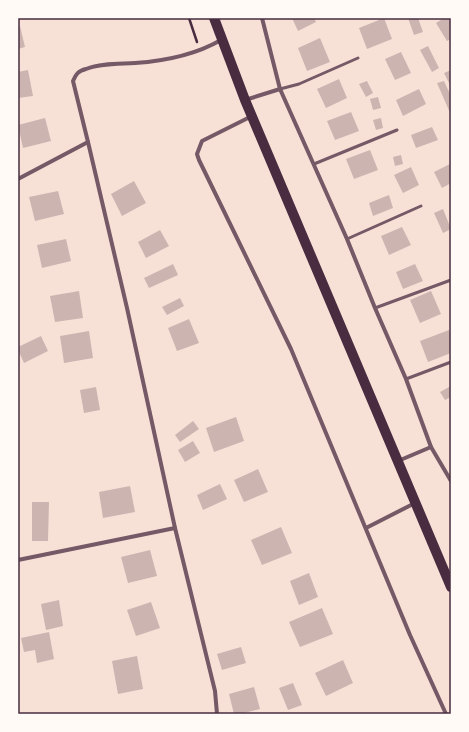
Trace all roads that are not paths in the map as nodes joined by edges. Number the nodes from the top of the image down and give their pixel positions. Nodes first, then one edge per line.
1 (214, 18) edge
2 (262, 18) edge
3 (221, 39) junction
4 (358, 58) dead end
5 (280, 89) junction
6 (245, 100) junction
7 (252, 116) junction
8 (396, 130) dead end
9 (88, 142) junction
10 (314, 164) junction
11 (18, 179) edge
12 (421, 206) dead end
13 (347, 238) junction
14 (451, 280) edge
15 (375, 308) junction
16 (451, 362) edge
17 (406, 379) junction
18 (431, 447) junction
19 (397, 461) junction
20 (451, 481) edge
21 (415, 503) junction
22 (175, 528) junction
23 (366, 528) junction
24 (18, 560) edge
25 (451, 587) edge
26 (217, 714) edge
27 (446, 714) edge

1 - 3 main road
2 - 5 street
3 - 6 main road
3 - 9 street
4 - 5 lane
5 - 6 street
5 - 10 street
6 - 7 main road
7 - 19 main road
7 - 23 street
8 - 10 lane
9 - 11 street
9 - 22 street
10 - 13 street
12 - 13 lane
13 - 15 street
14 - 15 lane
15 - 17 street
16 - 17 lane
17 - 18 street
18 - 19 street
18 - 20 street
19 - 21 main road
21 - 23 street
21 - 25 main road
22 - 24 street
22 - 26 street
23 - 27 street

